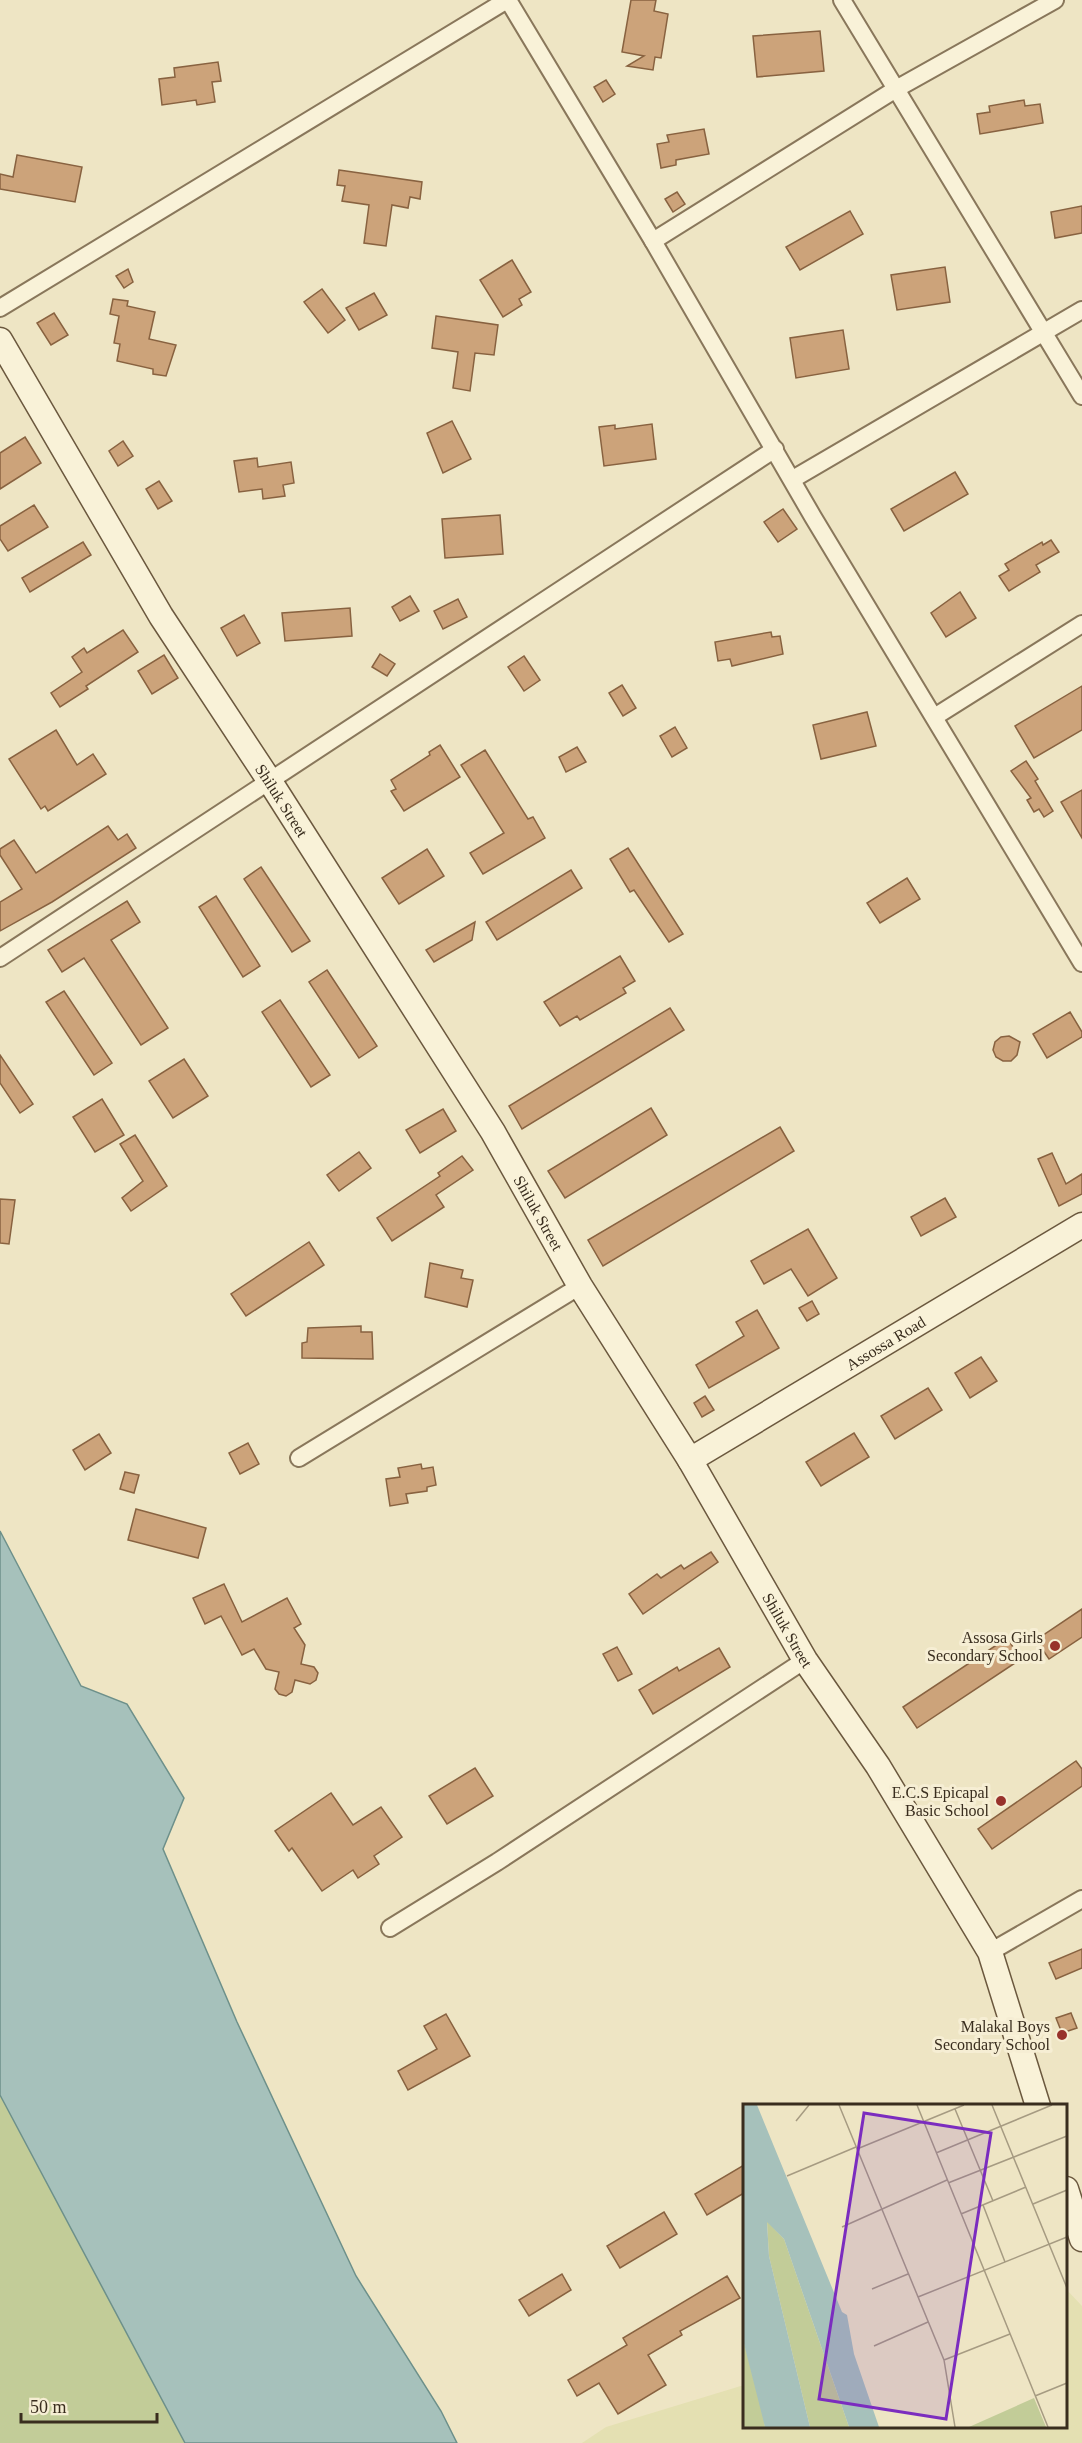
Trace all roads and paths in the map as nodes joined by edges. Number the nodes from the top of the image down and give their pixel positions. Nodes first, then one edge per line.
1 (508, 0) edge
2 (842, 0) edge
3 (1055, 0) edge
4 (896, 89) junction
5 (653, 241) junction
6 (0, 309) edge
7 (1082, 310) edge
8 (1044, 333) junction
9 (0, 340) edge
10 (1082, 396) edge
11 (776, 449) junction
12 (793, 479) junction
13 (1082, 624) edge
14 (936, 716) junction
15 (269, 780) junction
16 (0, 958) edge
17 (1082, 963) edge
18 (1082, 1225) edge
19 (580, 1286) junction
20 (299, 1458) dead end
21 (690, 1460) junction
22 (805, 1660) junction
23 (1082, 1899) edge
24 (390, 1928) dead end
25 (990, 1952) junction
26 (1037, 2104) edge
27 (1067, 2195) edge
28 (1082, 2239) edge

1 - 5 street
1 - 6 street
2 - 4 street
3 - 4 street
4 - 5 street
4 - 8 street
5 - 11 street
7 - 8 street
8 - 10 street
8 - 12 street
9 - 15 street, Shiluk Street
11 - 12 street
11 - 15 street
12 - 14 street
13 - 14 street
14 - 17 street
15 - 16 street
15 - 19 street, Shiluk Street
18 - 21 street, Assossa Road
19 - 20 street
19 - 21 street, Shiluk Street
21 - 22 street, Shiluk Street
22 - 24 street
22 - 25 street, Shiluk Street
23 - 25 street
25 - 26 street, Shiluk Street
27 - 28 street

